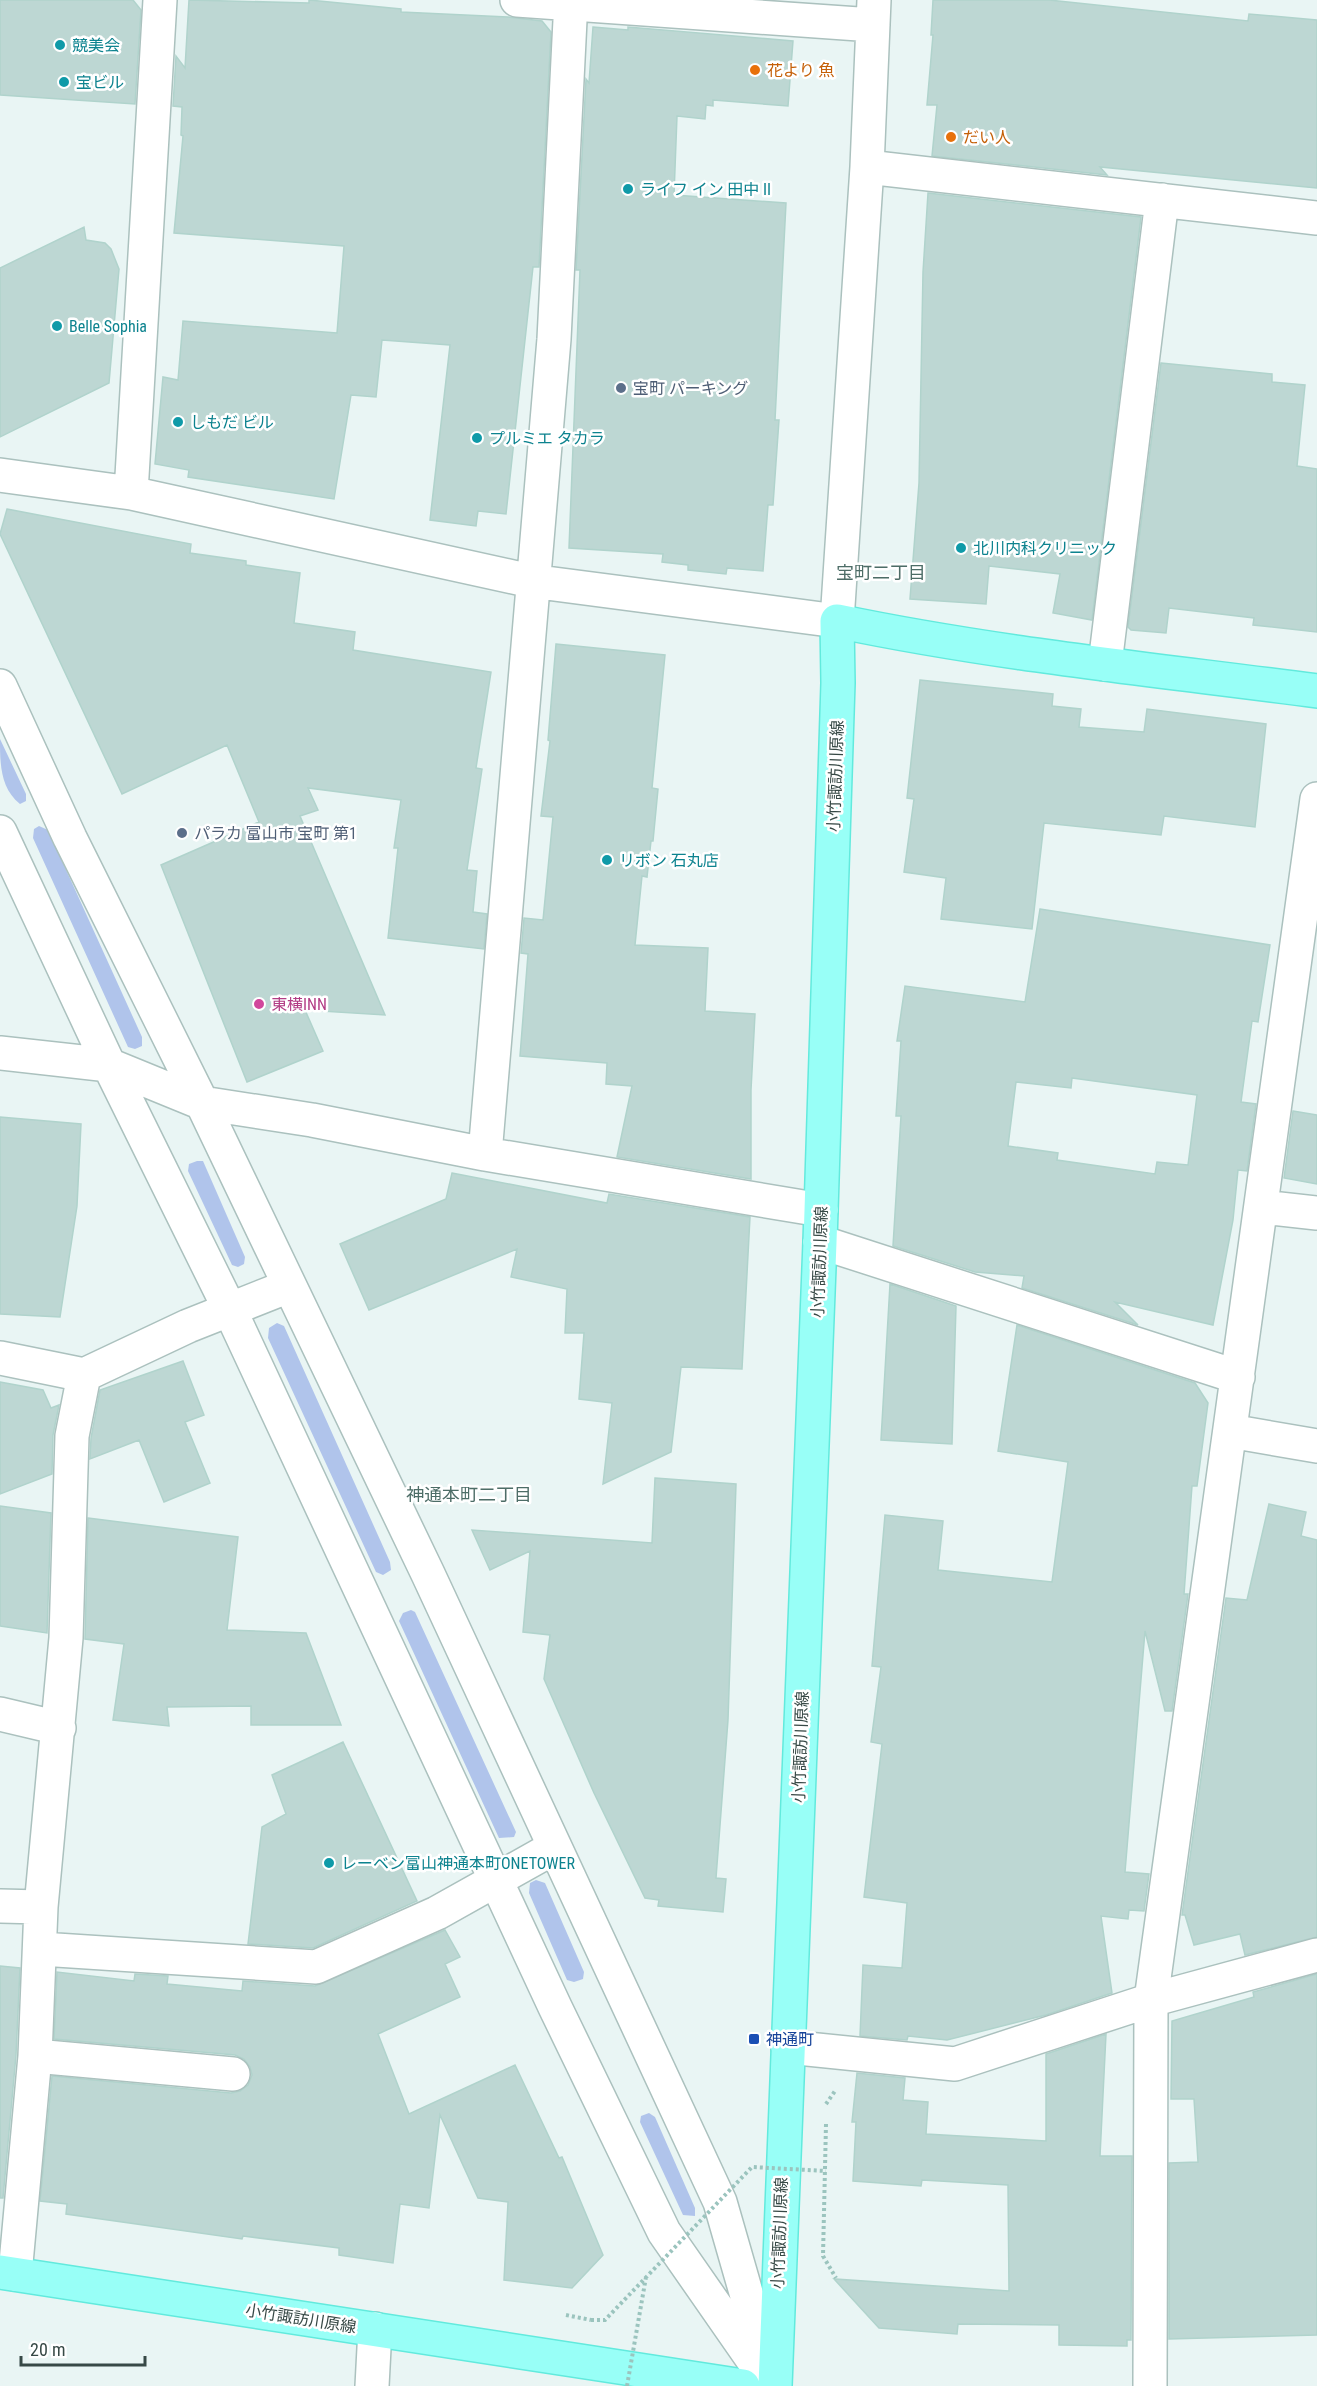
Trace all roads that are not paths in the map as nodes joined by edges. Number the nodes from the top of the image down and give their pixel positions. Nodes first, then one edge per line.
1 (160, 0) edge
2 (517, 0) edge
3 (571, 3) edge
4 (873, 12) edge
5 (867, 167) junction
6 (1162, 200) junction
7 (1317, 218) edge
8 (0, 475) edge
9 (131, 493) junction
10 (531, 581) junction
11 (837, 621) junction
12 (1105, 664) junction
13 (0, 686) edge
14 (1317, 691) edge
15 (1317, 800) edge
16 (0, 832) edge
17 (0, 1053) edge
18 (109, 1065) junction
19 (202, 1104) junction
20 (485, 1154) junction
21 (1261, 1207) junction
22 (821, 1210) junction
23 (1317, 1213) edge
24 (820, 1242) junction
25 (289, 1286) junction
26 (230, 1310) junction
27 (0, 1358) edge
28 (84, 1375) junction
29 (1238, 1377) junction
30 (1230, 1431) junction
31 (1317, 1446) edge
32 (0, 1714) edge
33 (59, 1728) junction
34 (555, 1847) junction
35 (497, 1878) junction
36 (0, 1906) edge
37 (41, 1907) junction
38 (41, 1949) junction
39 (1317, 1955) edge
40 (1151, 2000) junction
41 (788, 2047) junction
42 (35, 2056) junction
43 (233, 2074) dead end
44 (7, 2273) edge
45 (375, 2329) junction
46 (372, 2386) edge
47 (743, 2386) edge
48 (773, 2386) edge
49 (1150, 2386) edge

1 - 9 street
2 - 3 street
3 - 4 street
3 - 10 street
4 - 5 street
5 - 6 street
5 - 11 street
6 - 7 street
6 - 12 street
8 - 9 street
9 - 10 street
10 - 11 street
10 - 20 street
11 - 12 main road
11 - 22 main road, 小竹諏訪川原線
12 - 14 main road
13 - 19 street
15 - 21 street
16 - 18 street
17 - 18 street
18 - 19 street
18 - 26 street
19 - 20 street
19 - 25 street
20 - 22 street
21 - 23 street
21 - 29 street
22 - 24 main road, 小竹諏訪川原線
24 - 29 street
24 - 41 main road, 小竹諏訪川原線
25 - 26 street
25 - 34 street
26 - 28 street
26 - 35 street
27 - 28 street
28 - 33 street
29 - 30 street
30 - 31 street
30 - 40 street
32 - 33 street
33 - 37 street
34 - 35 street
34 - 48 street
35 - 38 street
35 - 48 street
36 - 37 street
37 - 38 street
38 - 42 street
39 - 40 street
40 - 41 street
40 - 49 street
41 - 48 main road, 小竹諏訪川原線
42 - 43 street
42 - 44 street
44 - 45 main road, 小竹諏訪川原線
45 - 46 street
45 - 47 main road, 小竹諏訪川原線

